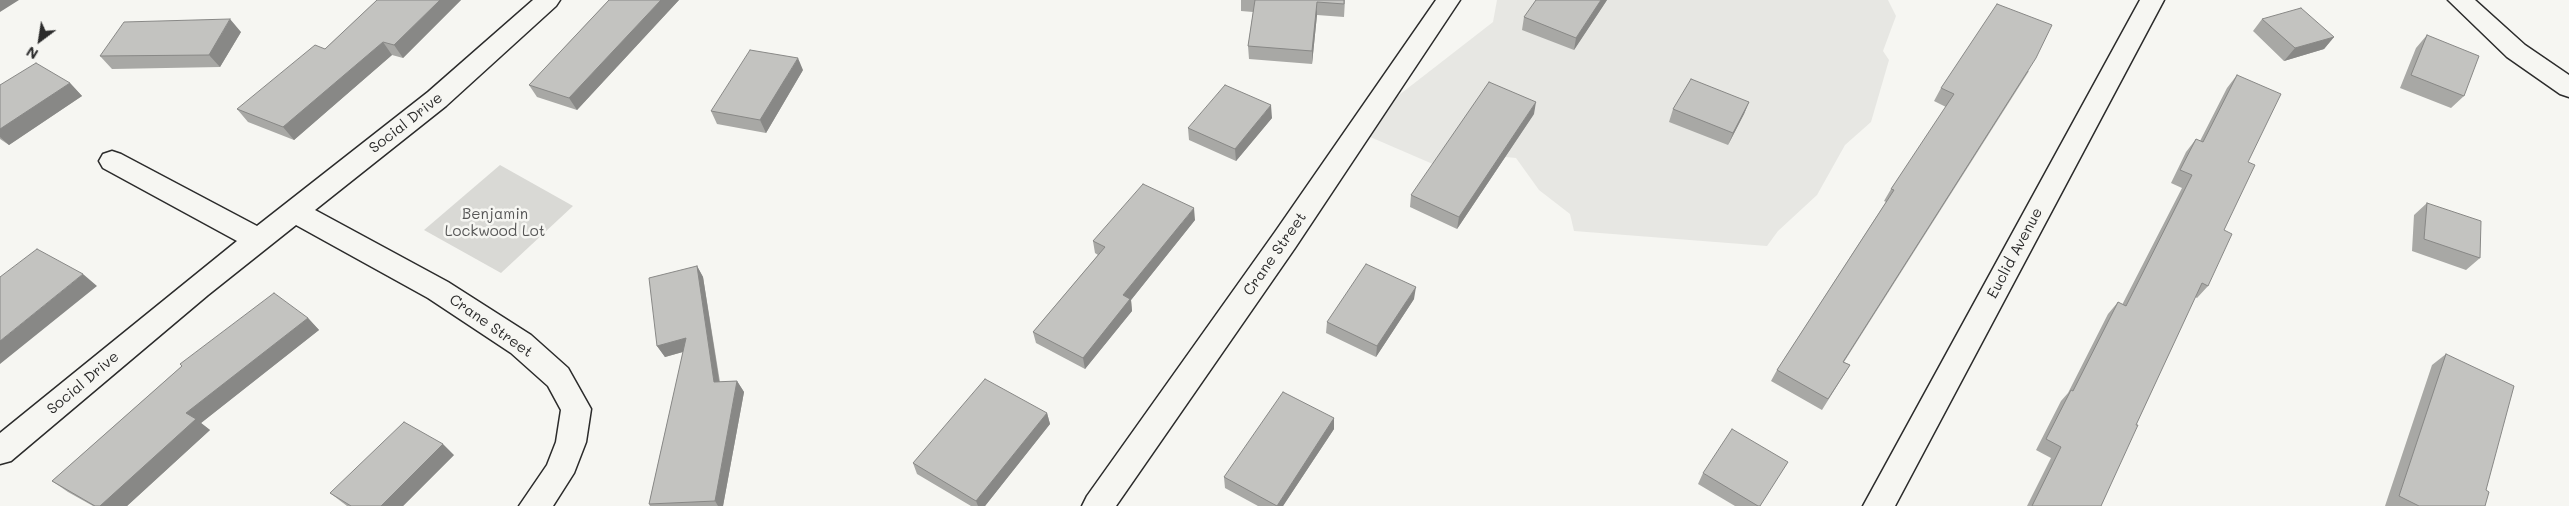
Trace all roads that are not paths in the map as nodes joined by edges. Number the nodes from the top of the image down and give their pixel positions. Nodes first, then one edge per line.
1 (548, 0) edge
2 (1448, 0) edge
3 (2152, 0) edge
4 (2460, 0) edge
5 (2569, 88) edge
6 (112, 161) dead end
7 (294, 210) junction
8 (258, 239) junction
9 (0, 451) edge
10 (535, 506) edge
11 (1098, 506) edge
12 (1879, 506) edge

1 - 7 street, Social Drive
2 - 11 street, Crane Street
3 - 12 street, Euclid Avenue
4 - 5 street
6 - 8 street
7 - 8 street, Social Drive
7 - 10 street, Crane Street
8 - 9 street, Social Drive

